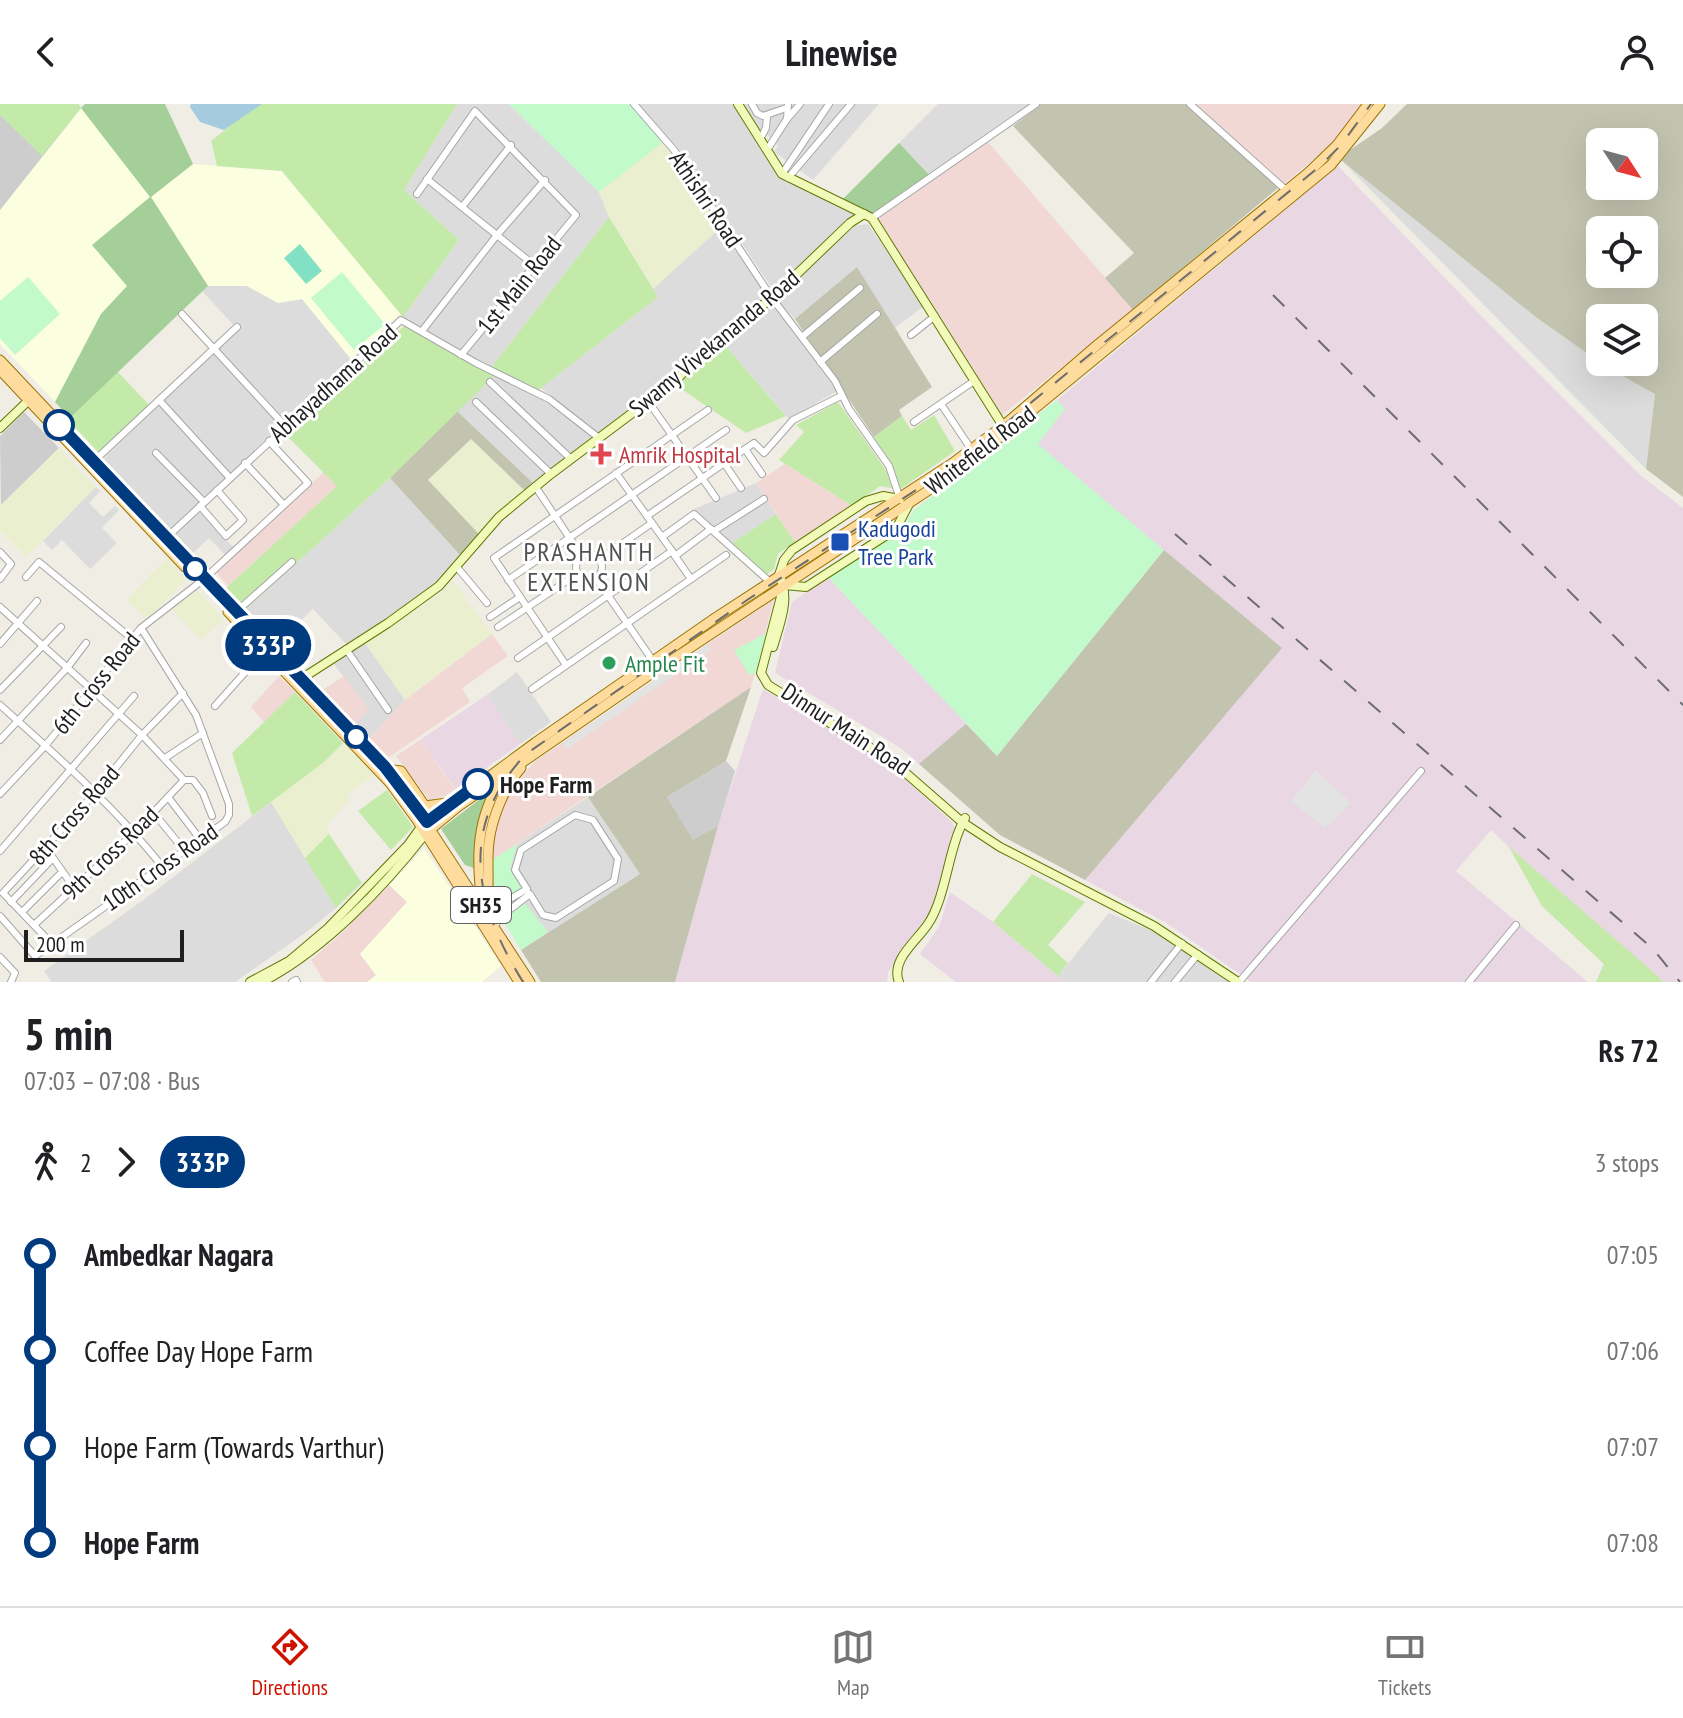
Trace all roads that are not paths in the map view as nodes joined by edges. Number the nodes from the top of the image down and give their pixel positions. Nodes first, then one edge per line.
1 (634, 104) edge
2 (738, 104) edge
3 (752, 104) edge
4 (800, 104) edge
5 (829, 104) edge
6 (851, 104) edge
7 (1036, 104) edge
8 (1190, 104) edge
9 (1368, 104) edge
10 (1380, 104) edge
11 (787, 106) edge
12 (767, 116) junction
13 (787, 119) junction
14 (766, 128) junction
15 (779, 134) junction
16 (760, 139) junction
17 (511, 145) junction
18 (767, 150) junction
19 (785, 176) junction
20 (427, 179) junction
21 (545, 180) junction
22 (1287, 191) junction
23 (417, 194) dead end
24 (462, 207) junction
25 (868, 216) junction
26 (497, 235) junction
27 (534, 265) junction
28 (860, 288) dead end
29 (772, 298) junction
30 (182, 314) dead end
31 (877, 314) dead end
32 (935, 316) junction
33 (237, 327) dead end
34 (422, 331) junction
35 (911, 335) dead end
36 (802, 337) junction
37 (213, 350) junction
38 (461, 355) junction
39 (0, 360) edge
40 (820, 362) junction
41 (0, 370) edge
42 (974, 381) junction
43 (490, 382) dead end
44 (841, 396) junction
45 (30, 399) junction
46 (159, 400) junction
47 (648, 401) junction
48 (476, 402) dead end
49 (941, 404) junction
50 (708, 410) dead end
51 (914, 422) dead end
52 (285, 426) junction
53 (1003, 426) junction
54 (0, 428) edge
55 (726, 430) dead end
56 (671, 434) junction
57 (599, 438) junction
58 (269, 441) junction
59 (745, 449) junction
60 (971, 449) junction
61 (156, 453) dead end
62 (686, 456) junction
63 (571, 459) junction
64 (94, 461) junction
65 (245, 463) junction
66 (724, 463) junction
67 (616, 473) junction
68 (551, 474) junction
69 (762, 474) dead end
70 (230, 478) junction
71 (702, 478) junction
72 (535, 486) junction
73 (741, 488) dead end
74 (217, 490) junction
75 (631, 494) junction
76 (716, 498) dead end
77 (764, 499) dead end
78 (904, 501) junction
79 (202, 504) junction
80 (284, 505) junction
81 (555, 515) junction
82 (647, 516) junction
83 (652, 523) junction
84 (712, 530) junction
85 (569, 537) junction
86 (662, 537) junction
87 (166, 538) junction
88 (0, 552) edge
89 (674, 554) junction
90 (581, 555) junction
91 (726, 555) dead end
92 (600, 559) junction
93 (292, 562) dead end
94 (456, 566) junction
95 (577, 574) junction
96 (26, 577) dead end
97 (596, 578) junction
98 (0, 579) edge
99 (691, 579) junction
100 (202, 580) junction
101 (508, 580) junction
102 (777, 581) junction
103 (608, 595) junction
104 (520, 597) junction
105 (37, 601) dead end
106 (487, 603) dead end
107 (0, 607) edge
108 (527, 607) junction
109 (236, 612) junction
110 (490, 617) dead end
111 (627, 622) junction
112 (18, 625) junction
113 (61, 627) dead end
114 (498, 627) dead end
115 (141, 628) junction
116 (131, 638) junction
117 (548, 638) junction
118 (86, 643) dead end
119 (0, 644) edge
120 (41, 646) junction
121 (346, 649) junction
122 (264, 651) junction
123 (518, 658) dead end
124 (653, 661) junction
125 (566, 665) junction
126 (67, 668) junction
127 (304, 682) junction
128 (532, 689) dead end
129 (0, 690) edge
130 (91, 690) junction
131 (183, 693) junction
132 (134, 696) dead end
133 (0, 705) edge
134 (215, 706) dead end
135 (388, 710) dead end
136 (589, 711) junction
137 (330, 714) dead end
138 (118, 715) junction
139 (579, 718) junction
140 (18, 721) junction
141 (203, 733) junction
142 (142, 735) junction
143 (0, 740) edge
144 (45, 746) junction
145 (531, 756) junction
146 (165, 758) junction
147 (71, 769) junction
148 (386, 769) junction
149 (1421, 771) dead end
150 (506, 774) junction
151 (184, 780) junction
152 (96, 792) junction
153 (0, 794) edge
154 (168, 797) junction
155 (451, 803) junction
156 (153, 812) junction
157 (212, 816) dead end
158 (966, 822) junction
159 (426, 828) junction
160 (135, 832) junction
161 (200, 839) junction
162 (46, 848) junction
163 (184, 850) junction
164 (0, 851) edge
165 (52, 859) junction
166 (162, 866) junction
167 (61, 873) junction
168 (75, 889) junction
169 (528, 891) junction
170 (11, 902) junction
171 (485, 910) junction
172 (502, 910) junction
173 (22, 912) junction
174 (0, 916) edge
175 (34, 925) junction
176 (1516, 925) dead end
177 (494, 926) junction
178 (51, 943) junction
179 (1182, 943) junction
180 (1198, 954) junction
181 (0, 957) edge
182 (290, 964) junction
183 (1225, 978) edge
184 (11, 982) edge
185 (250, 982) edge
186 (262, 982) edge
187 (519, 982) edge
188 (530, 982) edge
189 (899, 982) edge
190 (1151, 982) edge
191 (1175, 982) edge
192 (1239, 982) edge
193 (1469, 982) edge

1 - 29 street, Athishri Road
2 - 16 street
3 - 12 street
4 - 13 street
5 - 19 street
6 - 19 street
7 - 25 street
8 - 22 street
9 - 22 main road, Whitefield Road
10 - 78 main road, Whitefield Road
11 - 12 street
11 - 13 street
12 - 14 street
13 - 15 street
14 - 15 street
14 - 16 street
15 - 18 street
16 - 18 street
17 - 20 street
17 - 21 street
17 - 24 street
18 - 19 street
19 - 25 street
20 - 23 street
20 - 24 street
21 - 26 street
21 - 27 street, 1st Main Road
22 - 53 main road, Whitefield Road
24 - 26 street
25 - 29 street, Swamy Vivekananda Road
25 - 32 street
26 - 27 street
26 - 34 street
27 - 38 street, 1st Main Road
28 - 36 street
29 - 36 street, Athishri Road
29 - 47 street, Swamy Vivekananda Road
30 - 37 street
31 - 40 street
32 - 35 street
32 - 42 street
33 - 37 street
34 - 38 street, Abhayadhama Road
34 - 52 street, Abhayadhama Road
36 - 40 street, Athishri Road
37 - 46 street
37 - 52 street
38 - 57 street, Abhayadhama Road
39 - 45 main road, SH35
40 - 44 street, Athishri Road
41 - 45 main road, SH35
42 - 49 street
42 - 53 street
43 - 63 street
44 - 59 street
44 - 78 street, Athishri Road
45 - 54 street
45 - 64 main road, SH35
45 - 100 main road, SH35
46 - 64 street
46 - 70 street
47 - 56 street
47 - 57 street, Swamy Vivekananda Road
48 - 68 street
49 - 51 street
49 - 60 street
50 - 56 street
52 - 58 street, Abhayadhama Road
53 - 60 main road, Whitefield Road
55 - 62 street
56 - 62 street
56 - 67 street
57 - 63 street, Swamy Vivekananda Road
58 - 65 street, Abhayadhama Road
58 - 80 street, 6th Cross Road
59 - 66 street
59 - 69 street
60 - 78 main road, Whitefield Road
61 - 79 street
62 - 71 street
62 - 75 street
63 - 68 street, Swamy Vivekananda Road
64 - 87 main road, SH35
65 - 70 street, Abhayadhama Road
65 - 80 street
66 - 71 street
66 - 73 street
67 - 75 street
67 - 81 street
68 - 72 street, Swamy Vivekananda Road
70 - 74 street, Abhayadhama Road
71 - 76 street
71 - 82 street
72 - 81 street
72 - 94 street, Swamy Vivekananda Road
74 - 79 street, Abhayadhama Road
74 - 79 street
75 - 82 street
75 - 85 street
77 - 84 street
78 - 102 main road, Whitefield Road
78 - 102 street
79 - 87 street, Abhayadhama Road
80 - 100 street, 6th Cross Road
81 - 85 street
81 - 101 street
82 - 83 street
83 - 86 street
83 - 92 street
84 - 86 street
84 - 89 street
84 - 102 street
85 - 90 street
85 - 101 street
86 - 89 street
87 - 100 main road, SH35
88 - 98 street
89 - 99 street
89 - 103 street
90 - 92 street
90 - 95 street
91 - 99 street
92 - 97 street
93 - 109 street
94 - 106 street
94 - 121 street, Swamy Vivekananda Road
95 - 97 street
95 - 108 street
96 - 116 street
97 - 103 street
99 - 111 street
100 - 109 main road, SH35
100 - 115 street, 6th Cross Road
100 - 122 main road, SH35
101 - 104 street
102 - 124 main road, Whitefield Road
102 - 136 main road, Whitefield Road
102 - 158 street, Dinnur Main Road
103 - 111 street
103 - 117 street
104 - 108 street
104 - 110 street
105 - 112 street
107 - 112 street
108 - 114 street
108 - 117 street
109 - 127 main road, SH35
111 - 124 street
111 - 125 street
112 - 119 street
112 - 120 street
113 - 120 street
115 - 116 street, 6th Cross Road
115 - 131 street, 10th Cross Road
116 - 130 street, 6th Cross Road
117 - 123 street
117 - 125 street
118 - 126 street
120 - 126 street
120 - 129 street
121 - 127 street, Swamy Vivekananda Road
121 - 135 street
122 - 134 street
122 - 159 main road, SH35
124 - 136 main road, Whitefield Road
125 - 128 street
126 - 130 street
126 - 140 street
127 - 137 main road
127 - 148 main road, SH35
130 - 138 street
130 - 144 street, 6th Cross Road
131 - 141 street, 10th Cross Road
131 - 142 street, 8th Cross Road
132 - 138 street
133 - 140 street
136 - 139 main road, Whitefield Road
138 - 142 street
138 - 147 street
139 - 145 main road, Whitefield Road
139 - 155 main road, Whitefield Road
140 - 143 street
140 - 144 street
141 - 146 street
141 - 161 street, 10th Cross Road
142 - 146 street
142 - 152 street, 8th Cross Road
144 - 147 street
144 - 153 street, 6th Cross Road
145 - 150 main road, Whitefield Road
145 - 171 main road
146 - 151 street
147 - 152 street
147 - 164 street
148 - 155 main road
148 - 159 main road, SH35
149 - 192 street
150 - 159 main road, Whitefield Road
150 - 171 main road
151 - 154 street, 9th Cross Road
151 - 157 street
152 - 160 street
152 - 162 street, 8th Cross Road
154 - 156 street, 9th Cross Road
154 - 161 street
155 - 159 main road, Whitefield Road
156 - 160 street, 9th Cross Road
156 - 163 street
158 - 179 street, Dinnur Main Road
158 - 189 street
159 - 171 main road, SH35
159 - 182 street
159 - 187 main road, SH35
160 - 166 street
160 - 168 street, 9th Cross Road
161 - 163 street, 10th Cross Road
162 - 165 street
162 - 170 street, 8th Cross Road
163 - 166 street, 10th Cross Road
165 - 167 street
165 - 170 street
166 - 178 street, 10th Cross Road
167 - 168 street
167 - 173 street
168 - 175 street, 9th Cross Road
169 - 169 street
169 - 172 street
170 - 173 street
171 - 172 street
171 - 177 main road, SH35
172 - 177 street
173 - 175 street
174 - 178 street, 10th Cross Road
175 - 178 street
176 - 193 street
177 - 188 main road, SH35
179 - 180 street, Dinnur Main Road
179 - 190 street
180 - 183 street, Dinnur Main Road
180 - 191 street
181 - 184 street
182 - 185 street
182 - 186 street
183 - 192 street, Dinnur Main Road

